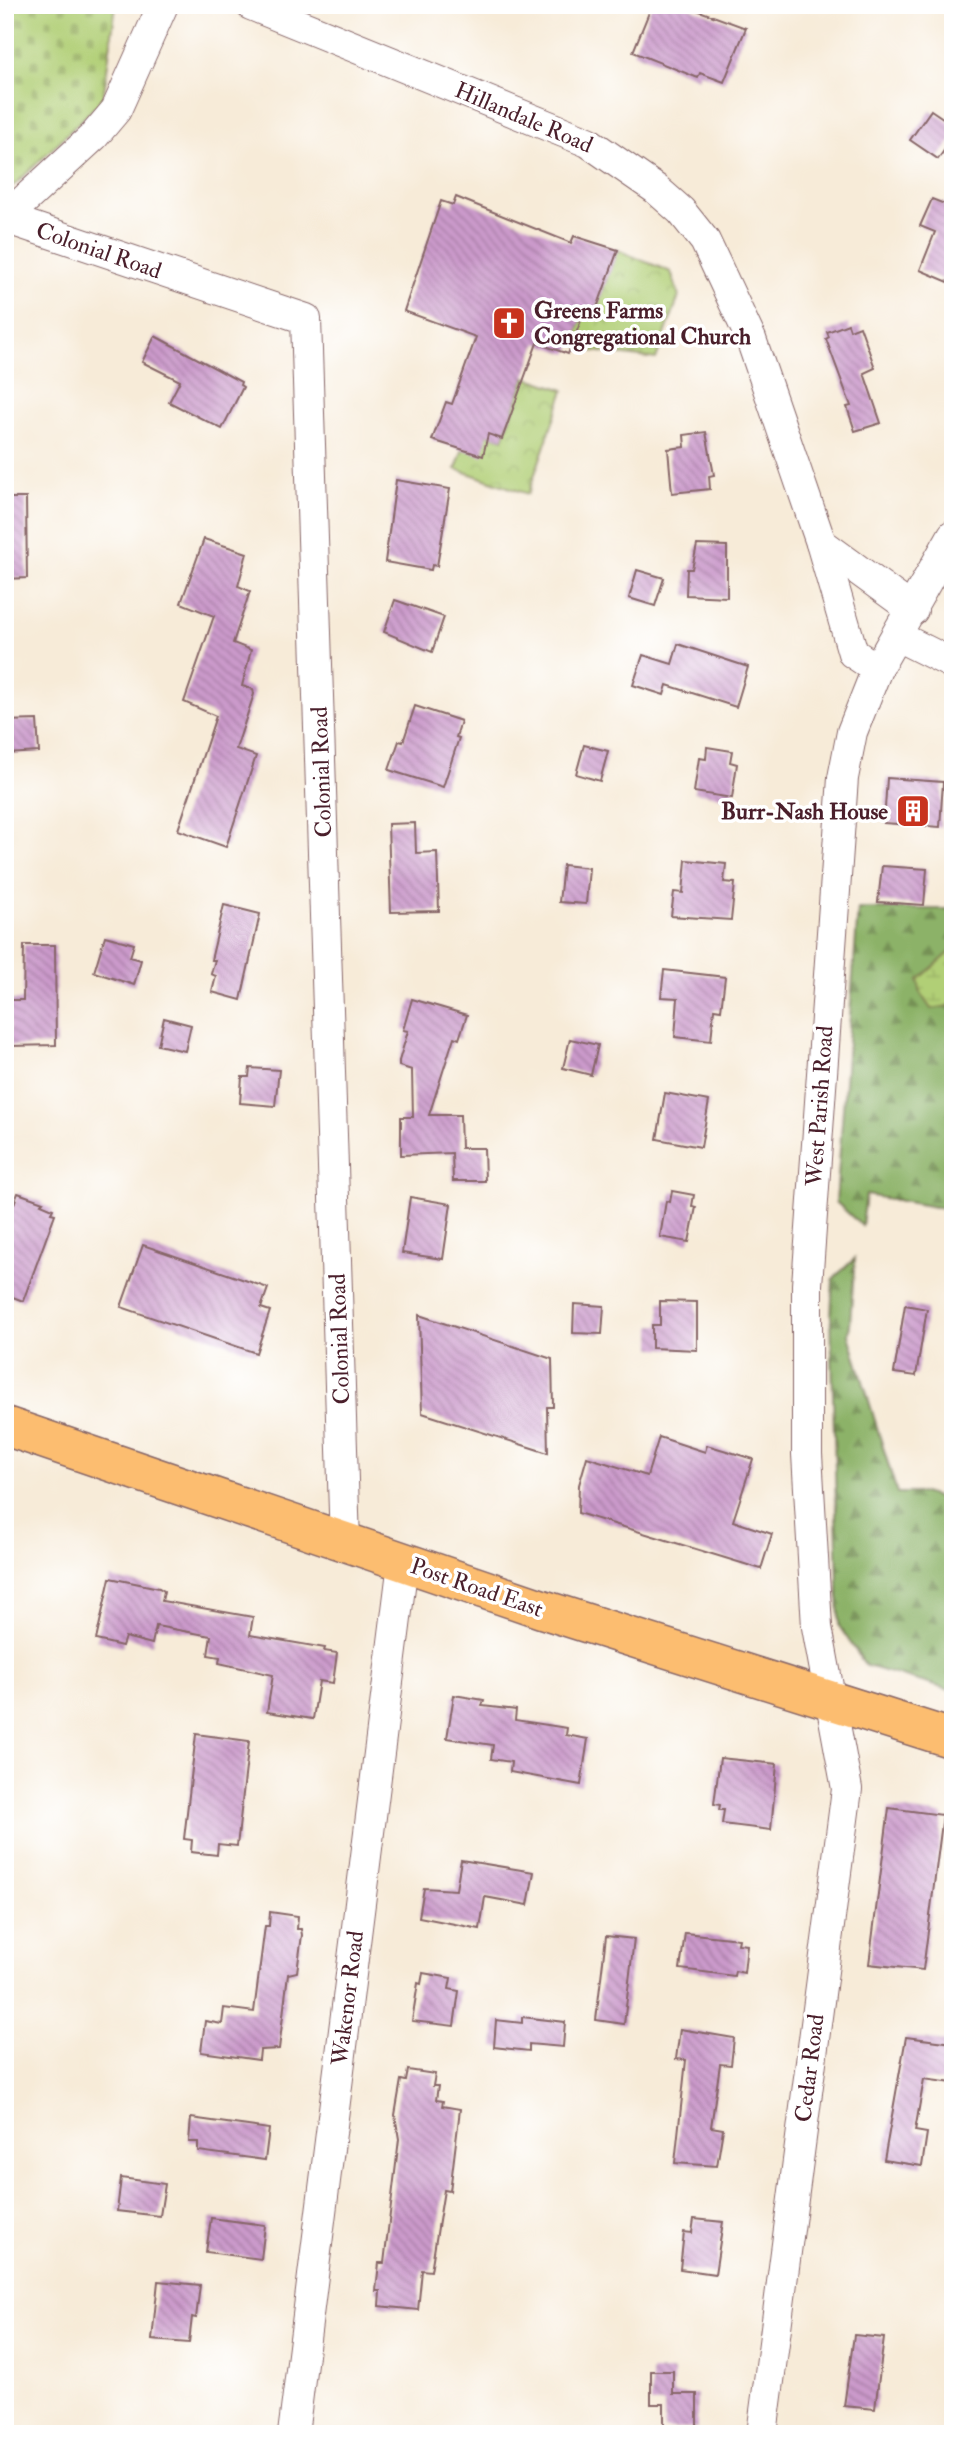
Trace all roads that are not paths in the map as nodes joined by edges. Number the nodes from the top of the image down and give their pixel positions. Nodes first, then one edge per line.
1 (163, 5) edge
2 (251, 5) edge
3 (5, 218) edge
4 (953, 535) edge
5 (821, 543) junction
6 (913, 610) junction
7 (897, 636) junction
8 (946, 656) edge
9 (877, 669) junction
10 (5, 1426) edge
11 (345, 1543) junction
12 (403, 1563) junction
13 (833, 1702) junction
14 (953, 1739) edge
15 (293, 2434) edge
16 (762, 2434) edge

1 - 3 street
2 - 5 street, Hillandale Road
3 - 11 street, Colonial Road
4 - 6 street, West Parish Road
5 - 6 street
5 - 9 street, Hillandale Road
6 - 7 street, West Parish Road
7 - 8 street
7 - 9 street, West Parish Road
9 - 13 street, West Parish Road
10 - 11 main road, Post Road East
11 - 12 main road, Post Road East
12 - 13 main road, Post Road East
12 - 15 street, Wakenor Road
13 - 14 main road, Post Road East
13 - 16 street, Cedar Road

